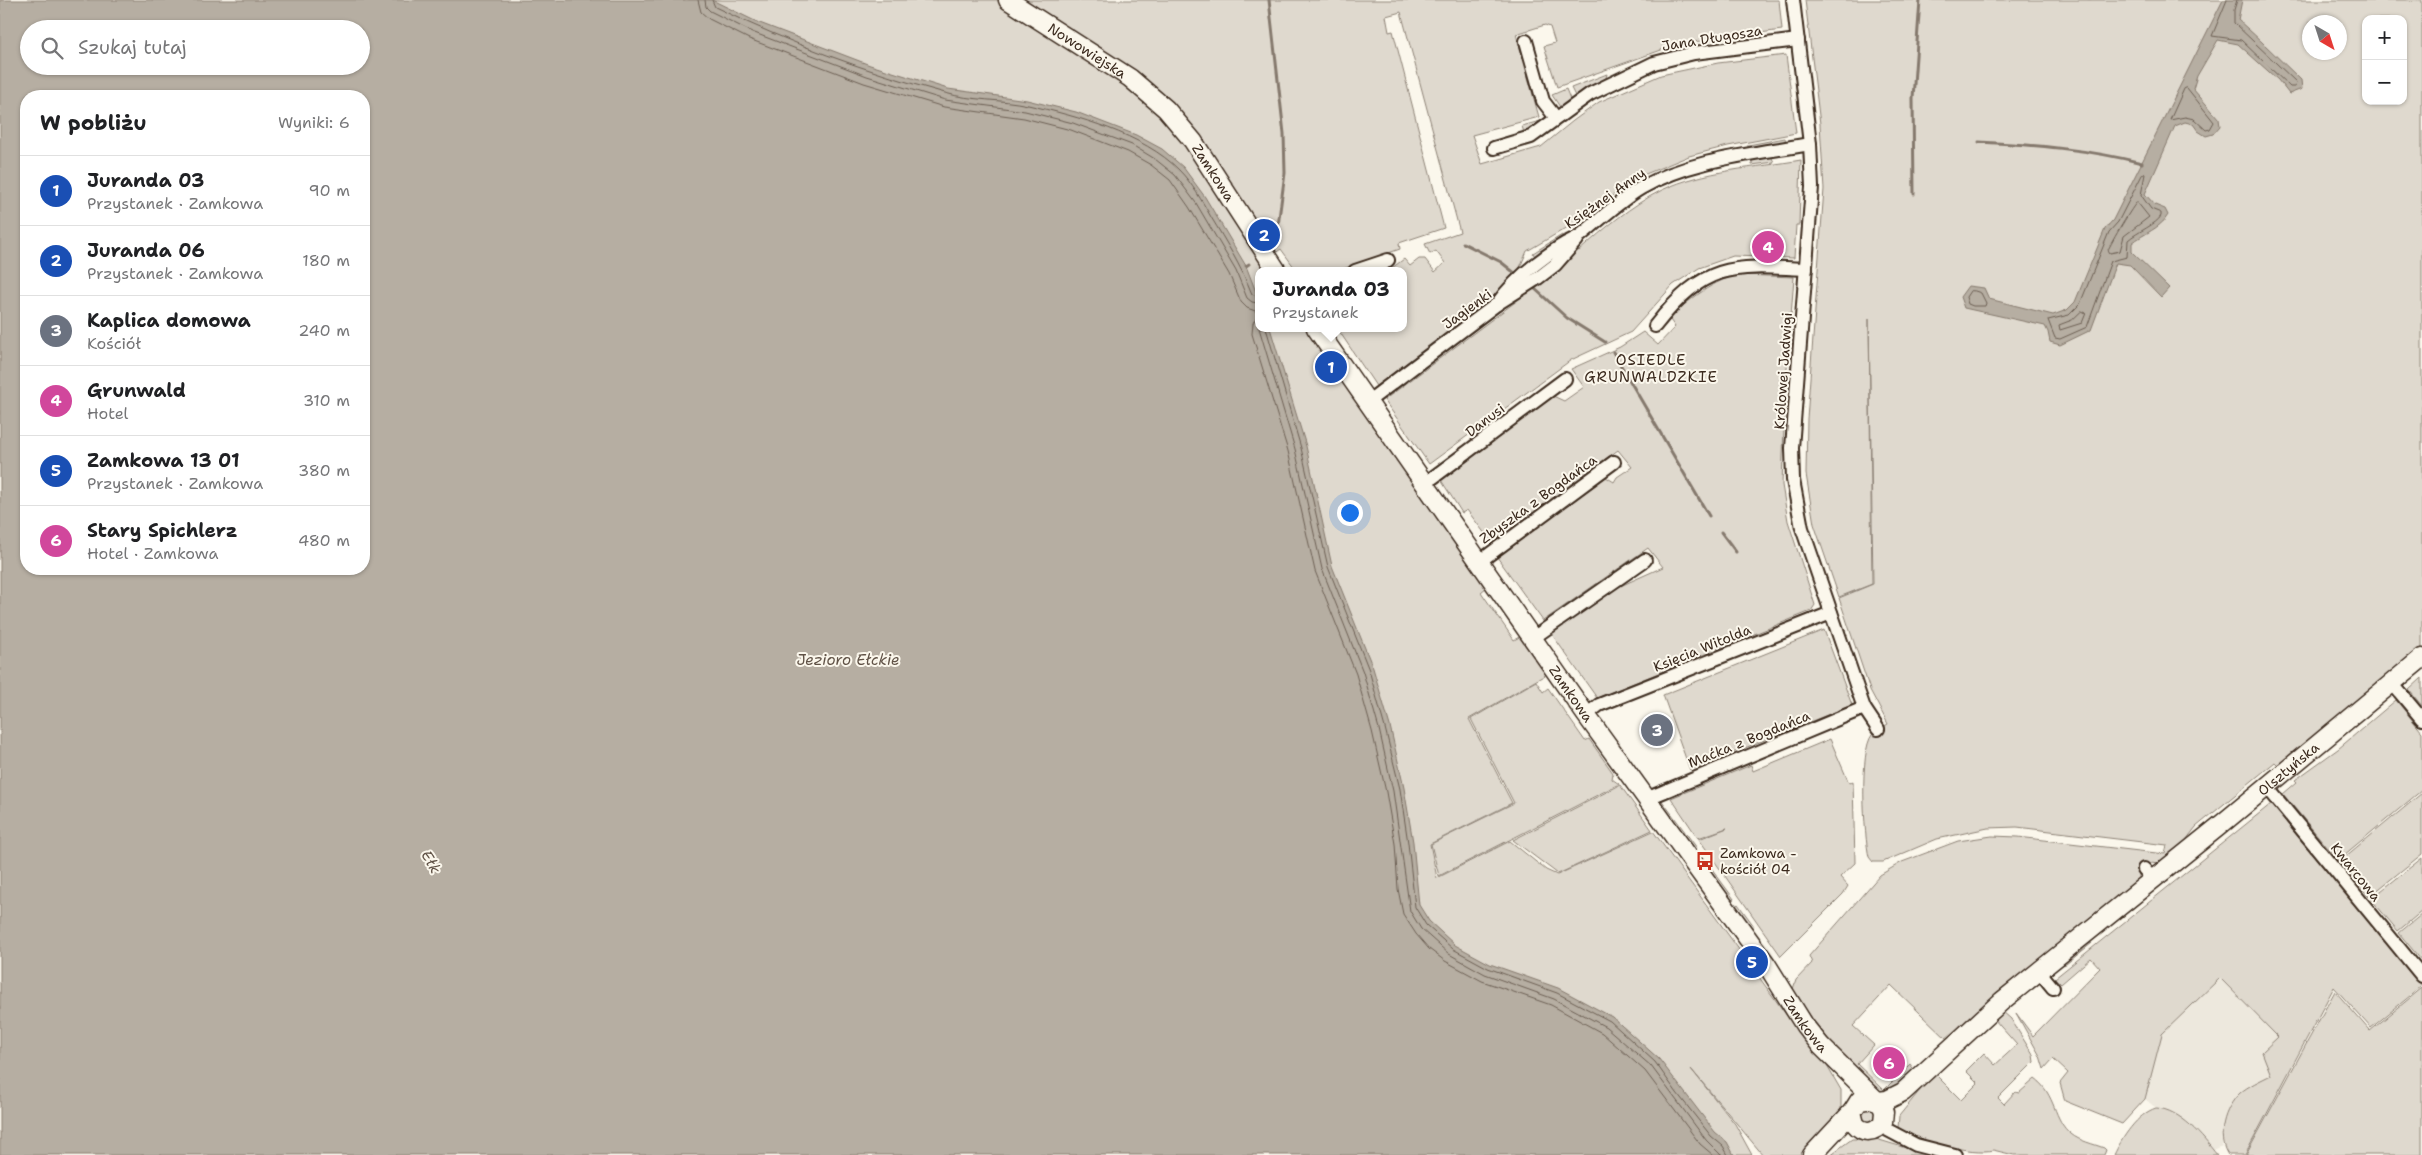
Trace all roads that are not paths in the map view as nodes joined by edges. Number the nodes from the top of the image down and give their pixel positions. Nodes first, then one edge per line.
1 (1008, 0) edge
2 (1793, 0) edge
3 (1798, 40) junction
4 (1526, 41) dead end
5 (1140, 86) joint
6 (1556, 118) junction
7 (1810, 144) junction
8 (1494, 148) dead end
9 (1580, 236) joint
10 (1274, 267) edge
11 (1366, 267) edge
12 (1380, 267) edge
13 (1806, 269) junction
14 (1655, 326) dead end
15 (1319, 332) edge
16 (1565, 379) dead end
17 (1366, 403) junction
18 (1614, 462) dead end
19 (1423, 485) junction
20 (1644, 560) dead end
21 (1479, 562) junction
22 (1831, 612) junction
23 (1533, 638) junction
24 (2422, 658) edge
25 (2392, 683) junction
26 (1864, 708) junction
27 (1586, 715) junction
28 (2422, 719) edge
29 (1878, 729) dead end
30 (2267, 787) junction
31 (1646, 799) junction
32 (2039, 971) junction
33 (2422, 976) edge
34 (2052, 988) dead end
35 (1832, 1057) junction
36 (1936, 1060) junction
37 (1876, 1100) junction
38 (1854, 1108) junction
39 (1882, 1122) junction
40 (1861, 1130) junction
41 (1814, 1155) edge
42 (1955, 1155) edge

1 - 5 street, Nowowiejska
2 - 3 street, Królowej Jadwigi
3 - 6 street, Jana Długosza
3 - 7 street, Królowej Jadwigi
4 - 6 street
5 - 10 street, Zamkowa
6 - 8 street, Jana Długosza
7 - 9 street, Księżnej Anny
7 - 13 street, Królowej Jadwigi
9 - 17 street, Jagienki
11 - 12 street
13 - 14 street
13 - 22 street, Królowej Jadwigi
15 - 17 street, Zamkowa
16 - 19 street, Danusi
17 - 19 street, Zamkowa
18 - 21 street, Zbyszka z Bogdańca
19 - 21 street, Zamkowa
20 - 23 street
21 - 23 street, Zamkowa
22 - 26 street, Królowej Jadwigi
22 - 27 street, Księcia Witolda
23 - 27 street, Zamkowa
24 - 25 street, Olsztyńska
25 - 28 street
25 - 30 street, Olsztyńska
26 - 29 street, Królowej Jadwigi
26 - 31 street, Maćka z Bogdańca
27 - 31 street, Zamkowa
30 - 32 street, Olsztyńska
30 - 33 street, Kwarcowa
31 - 35 street, Zamkowa
32 - 34 street
32 - 36 street
35 - 37 street, Zamkowa
35 - 38 street, Zamkowa
36 - 37 street
36 - 39 street
37 - 38 street
37 - 39 street
38 - 40 street
38 - 41 street
39 - 40 street
39 - 42 street
40 - 41 street

